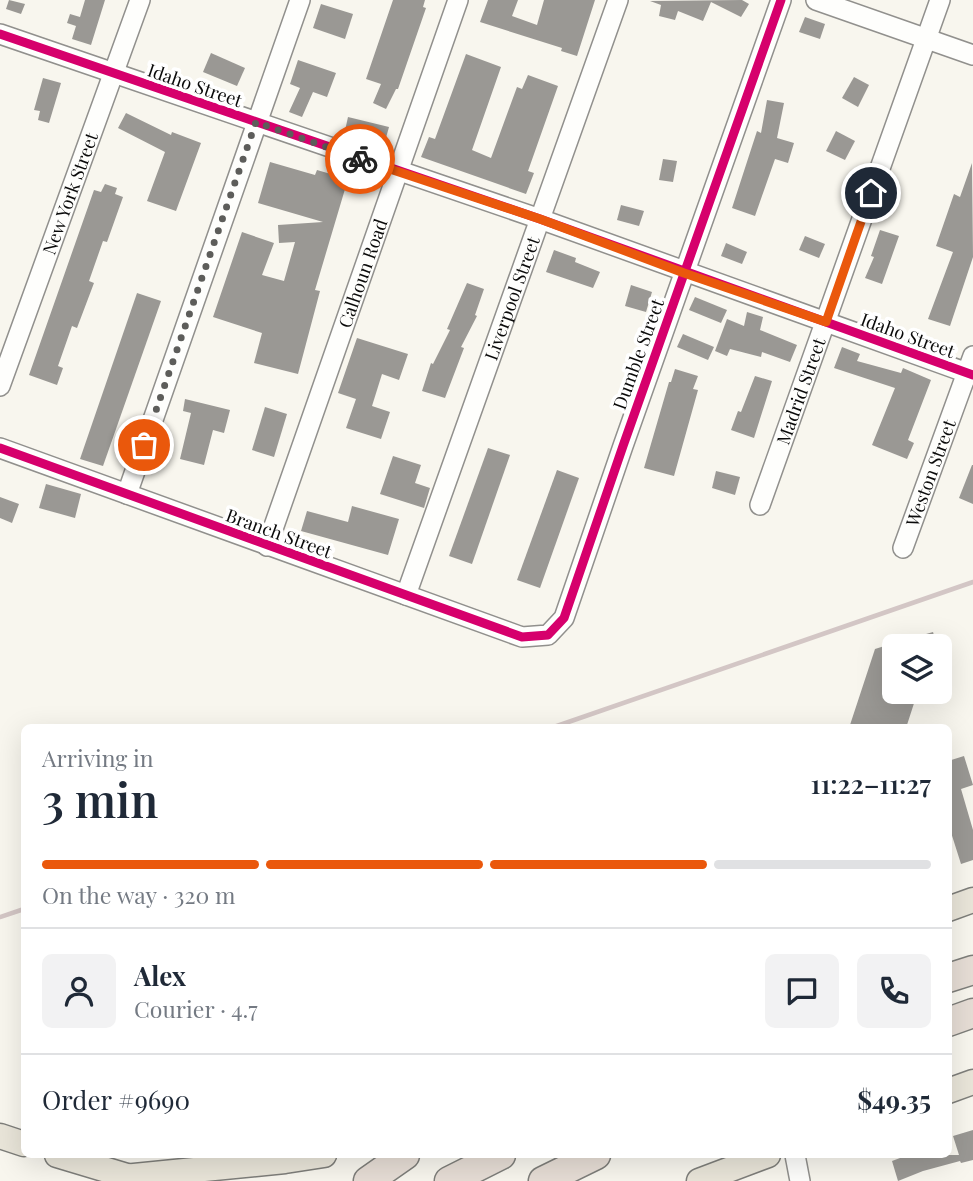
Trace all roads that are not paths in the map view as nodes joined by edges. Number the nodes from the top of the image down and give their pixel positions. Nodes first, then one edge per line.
1 (140, 0) edge
2 (300, 0) edge
3 (458, 0) edge
4 (618, 0) edge
5 (781, 0) edge
6 (816, 0) edge
7 (940, 0) edge
8 (0, 34) edge
9 (926, 38) junction
10 (973, 55) edge
11 (114, 74) junction
12 (256, 122) junction
13 (398, 172) junction
14 (540, 219) junction
15 (684, 273) junction
16 (826, 322) junction
17 (971, 368) edge
18 (0, 386) edge
19 (0, 448) edge
20 (127, 494) junction
21 (760, 505) dead end
22 (267, 545) junction
23 (903, 548) dead end
24 (406, 595) junction
25 (548, 635) joint
26 (973, 900) edge
27 (952, 908) edge
28 (973, 970) edge
29 (952, 977) edge
30 (973, 1013) edge
31 (952, 1021) edge
32 (973, 1082) edge
33 (952, 1090) edge
34 (0, 1136) edge
35 (21, 1143) edge
36 (66, 1158) edge
37 (318, 1158) edge
38 (401, 1158) edge
39 (495, 1158) edge
40 (590, 1158) edge
41 (760, 1158) edge
42 (796, 1158) edge
43 (292, 1171) edge
44 (132, 1180) edge
45 (368, 1181) edge
46 (449, 1181) edge
47 (543, 1181) edge
48 (699, 1181) edge
49 (800, 1181) edge

1 - 11 street, New York Street
2 - 12 street
3 - 13 street, Calhoun Road
4 - 14 street, Liverpool Street
5 - 15 street, Dumble Street
6 - 9 street
7 - 9 street, Madrid Street
8 - 11 street, Idaho Street
9 - 10 street
9 - 16 street, Madrid Street
11 - 12 street, Idaho Street
11 - 18 street, New York Street
12 - 13 street, Idaho Street
12 - 20 street
13 - 14 street, Idaho Street
13 - 22 street, Calhoun Road
14 - 15 street, Idaho Street
14 - 24 street, Liverpool Street
15 - 16 street, Idaho Street
15 - 25 street, Dumble Street
16 - 17 street, Idaho Street
16 - 21 street, Madrid Street
17 - 23 street, Weston Street
19 - 20 street, Branch Street
20 - 22 street, Branch Street
22 - 24 street, Branch Street
24 - 25 street, Branch Street
26 - 27 main road
28 - 29 highway
30 - 31 highway
32 - 33 main road
34 - 35 main road
36 - 44 main road
37 - 43 main road
38 - 45 highway
39 - 46 highway
40 - 47 highway
41 - 48 main road
42 - 49 street
43 - 44 main road

